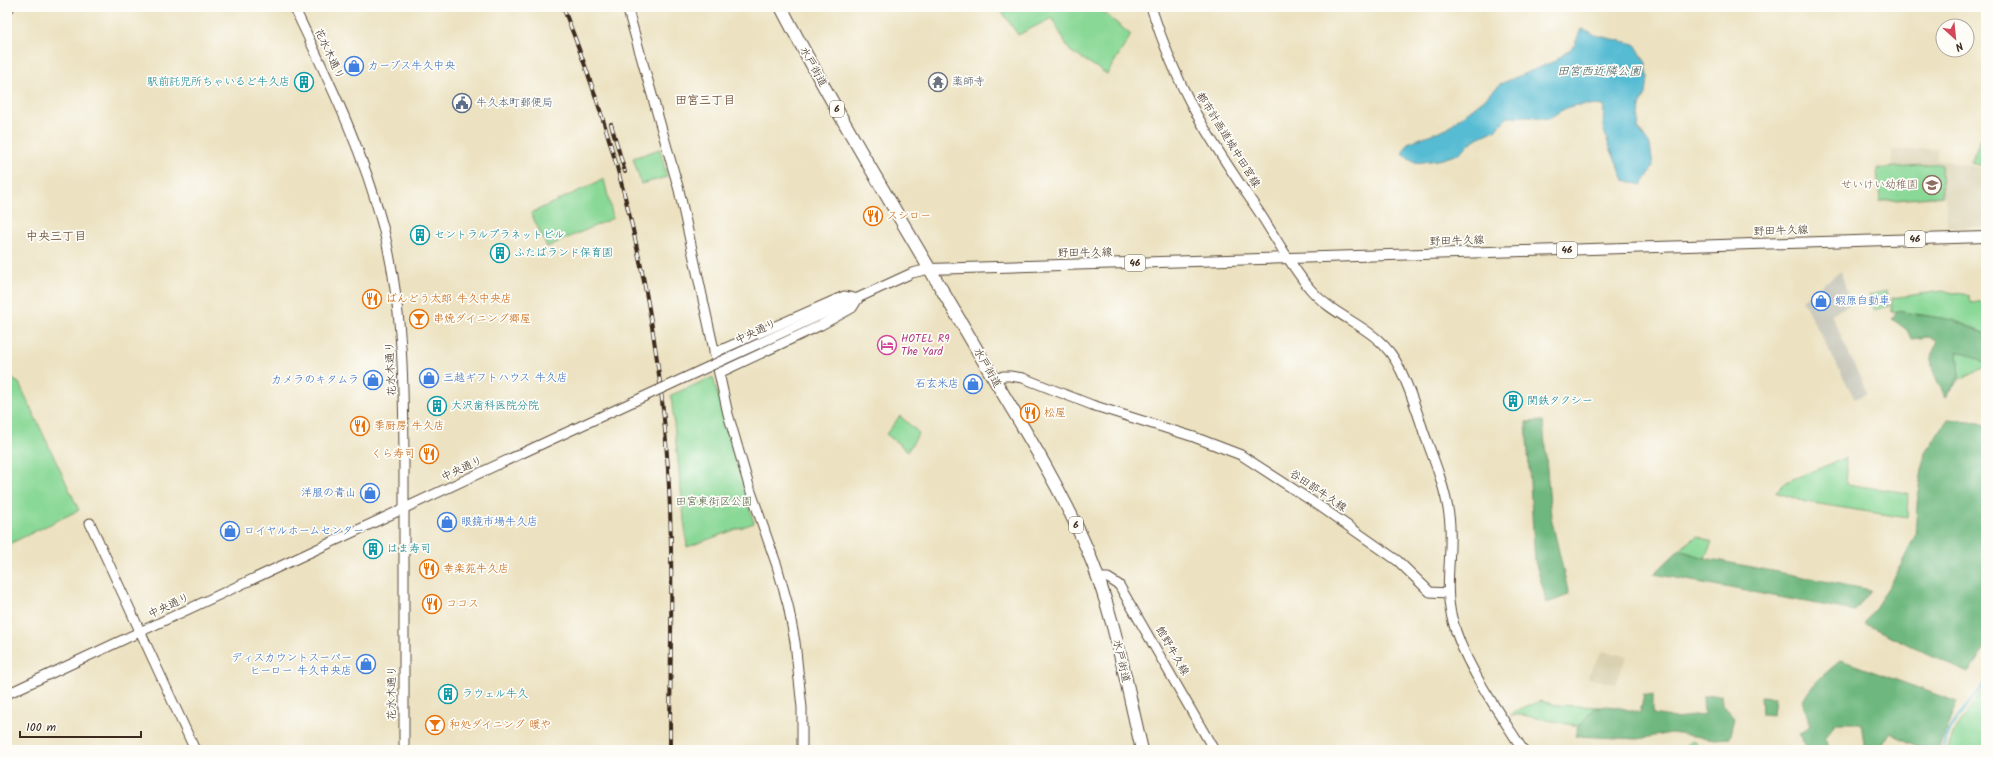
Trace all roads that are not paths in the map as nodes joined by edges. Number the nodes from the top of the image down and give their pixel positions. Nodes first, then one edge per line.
1 (10, 7) edge
2 (294, 7) edge
3 (627, 7) edge
4 (781, 7) edge
5 (1151, 7) edge
6 (7, 11) edge
7 (1986, 237) edge
8 (1289, 258) junction
9 (929, 269) junction
10 (858, 299) junction
11 (714, 353) junction
12 (718, 372) junction
13 (995, 380) junction
14 (405, 509) junction
15 (90, 523) dead end
16 (1098, 578) junction
17 (1448, 593) junction
18 (141, 632) junction
19 (7, 694) edge
20 (196, 750) edge
21 (404, 750) edge
22 (802, 750) edge
23 (1142, 750) edge
24 (1214, 750) edge
25 (1523, 750) edge

1 - 6 street
2 - 14 street, 花水木通り
3 - 11 street
4 - 9 highway, 水戸街道 / 6
5 - 8 street, 都市計画道城中田宮線
7 - 8 main road, 野田牛久線 / 46
8 - 9 main road, 野田牛久線 / 46
8 - 17 street, 都市計画道城中田宮線
9 - 10 street, 中央通り
9 - 13 highway, 水戸街道 / 6
10 - 11 street
10 - 12 street
10 - 14 street, 中央通り, bridge
11 - 12 street
12 - 22 street
13 - 16 highway, 水戸街道 / 6
13 - 17 street, 谷田部牛久線
14 - 18 street, 中央通り
14 - 21 street, 花水木通り
15 - 18 street
16 - 23 highway, 水戸街道 / 6
16 - 24 street, 館野牛久線
17 - 25 street
18 - 19 street, 中央通り
18 - 20 street

